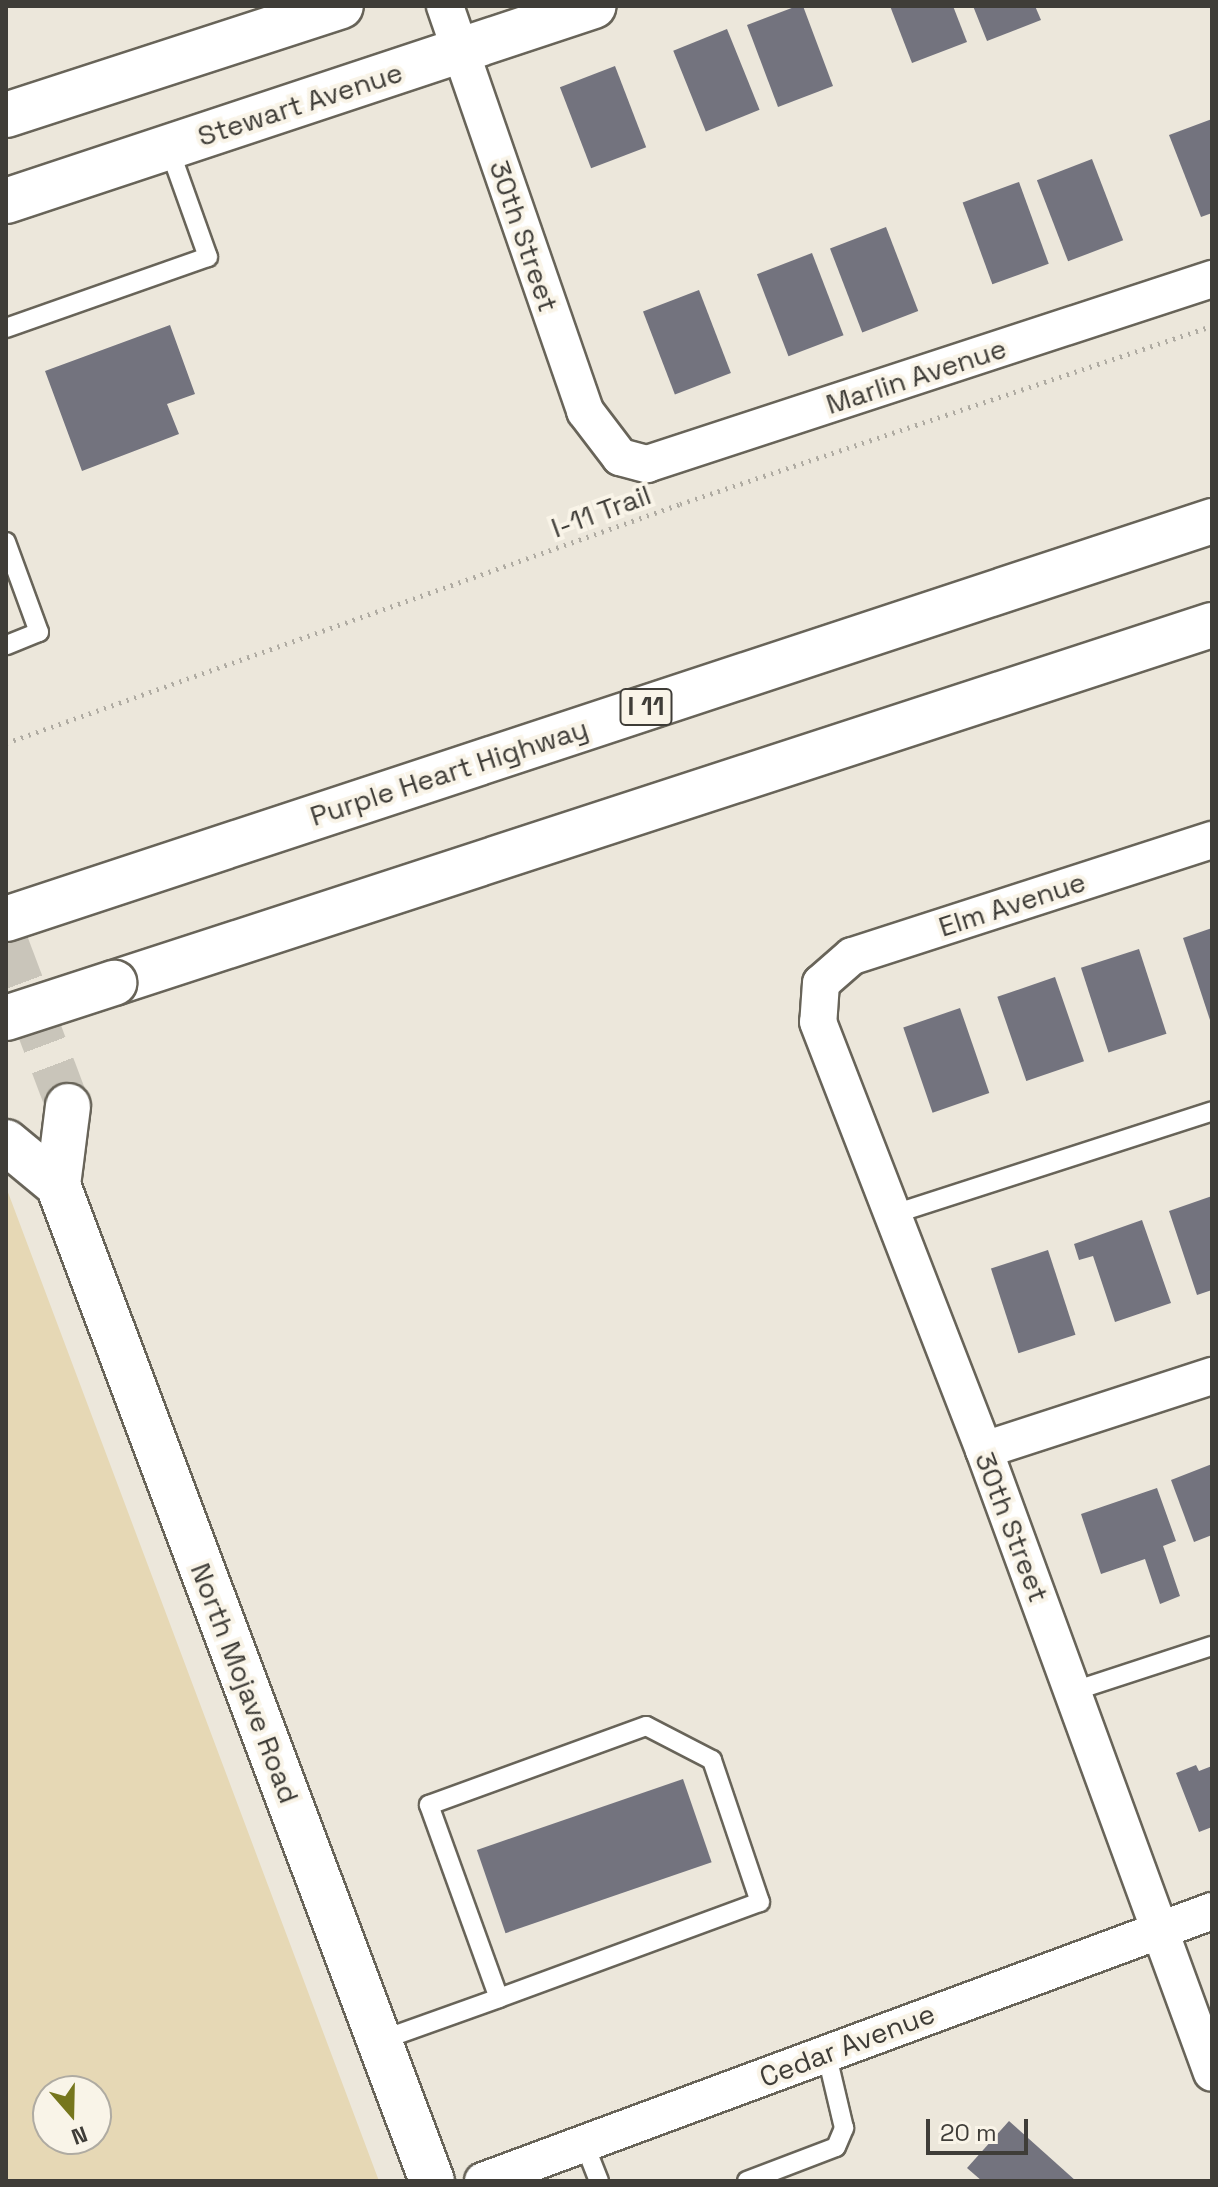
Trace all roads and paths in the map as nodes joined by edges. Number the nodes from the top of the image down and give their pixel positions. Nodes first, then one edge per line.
1 (341, 6) edge
2 (445, 6) edge
3 (594, 6) edge
4 (460, 51) junction
5 (6, 115) edge
6 (169, 148) junction
7 (6, 201) edge
8 (1212, 279) edge
9 (1212, 326) edge
10 (6, 328) edge
11 (620, 457) joint
12 (1212, 521) edge
13 (6, 542) edge
14 (1212, 625) edge
15 (6, 645) edge
16 (6, 743) edge
17 (1212, 840) edge
18 (6, 919) edge
19 (821, 983) joint
20 (6, 1018) edge
21 (68, 1106) tunnel mouth
22 (1212, 1111) edge
23 (6, 1142) edge
24 (58, 1185) junction
25 (894, 1214) junction
26 (1212, 1376) edge
27 (984, 1450) junction
28 (1212, 1646) edge
29 (1074, 1691) junction
30 (1212, 1911) edge
31 (1159, 1928) junction
32 (499, 1998) junction
33 (379, 2041) junction
34 (826, 2052) junction
35 (1212, 2073) edge
36 (584, 2143) junction
37 (432, 2181) edge
38 (483, 2181) edge
39 (599, 2181) edge
40 (747, 2181) edge

1 - 5 main road
2 - 4 street, 30th Street
3 - 4 main road, Stewart Avenue
4 - 6 main road, Stewart Avenue
4 - 11 street, 30th Street
6 - 7 main road, Stewart Avenue
6 - 10 lane
8 - 11 street, Marlin Avenue
9 - 16 path, I-11 Trail
12 - 18 main road, Purple Heart Highway / I 11
13 - 15 lane
14 - 20 main road, bridge
17 - 19 street, Elm Avenue
19 - 25 street, 30th Street
21 - 24 main road, North Mojave Road
22 - 25 lane
23 - 24 main road, North Mojave Road
24 - 33 main road, North Mojave Road
25 - 27 street, 30th Street
26 - 27 street
27 - 29 street, 30th Street
28 - 29 lane
29 - 31 street, 30th Street
30 - 31 street, Cedar Avenue
31 - 34 street, Cedar Avenue
31 - 35 street, 30th Street
32 - 32 lane
32 - 33 lane
33 - 37 main road, North Mojave Road
34 - 36 street, Cedar Avenue
34 - 40 lane
36 - 38 street, Cedar Avenue
36 - 39 lane

